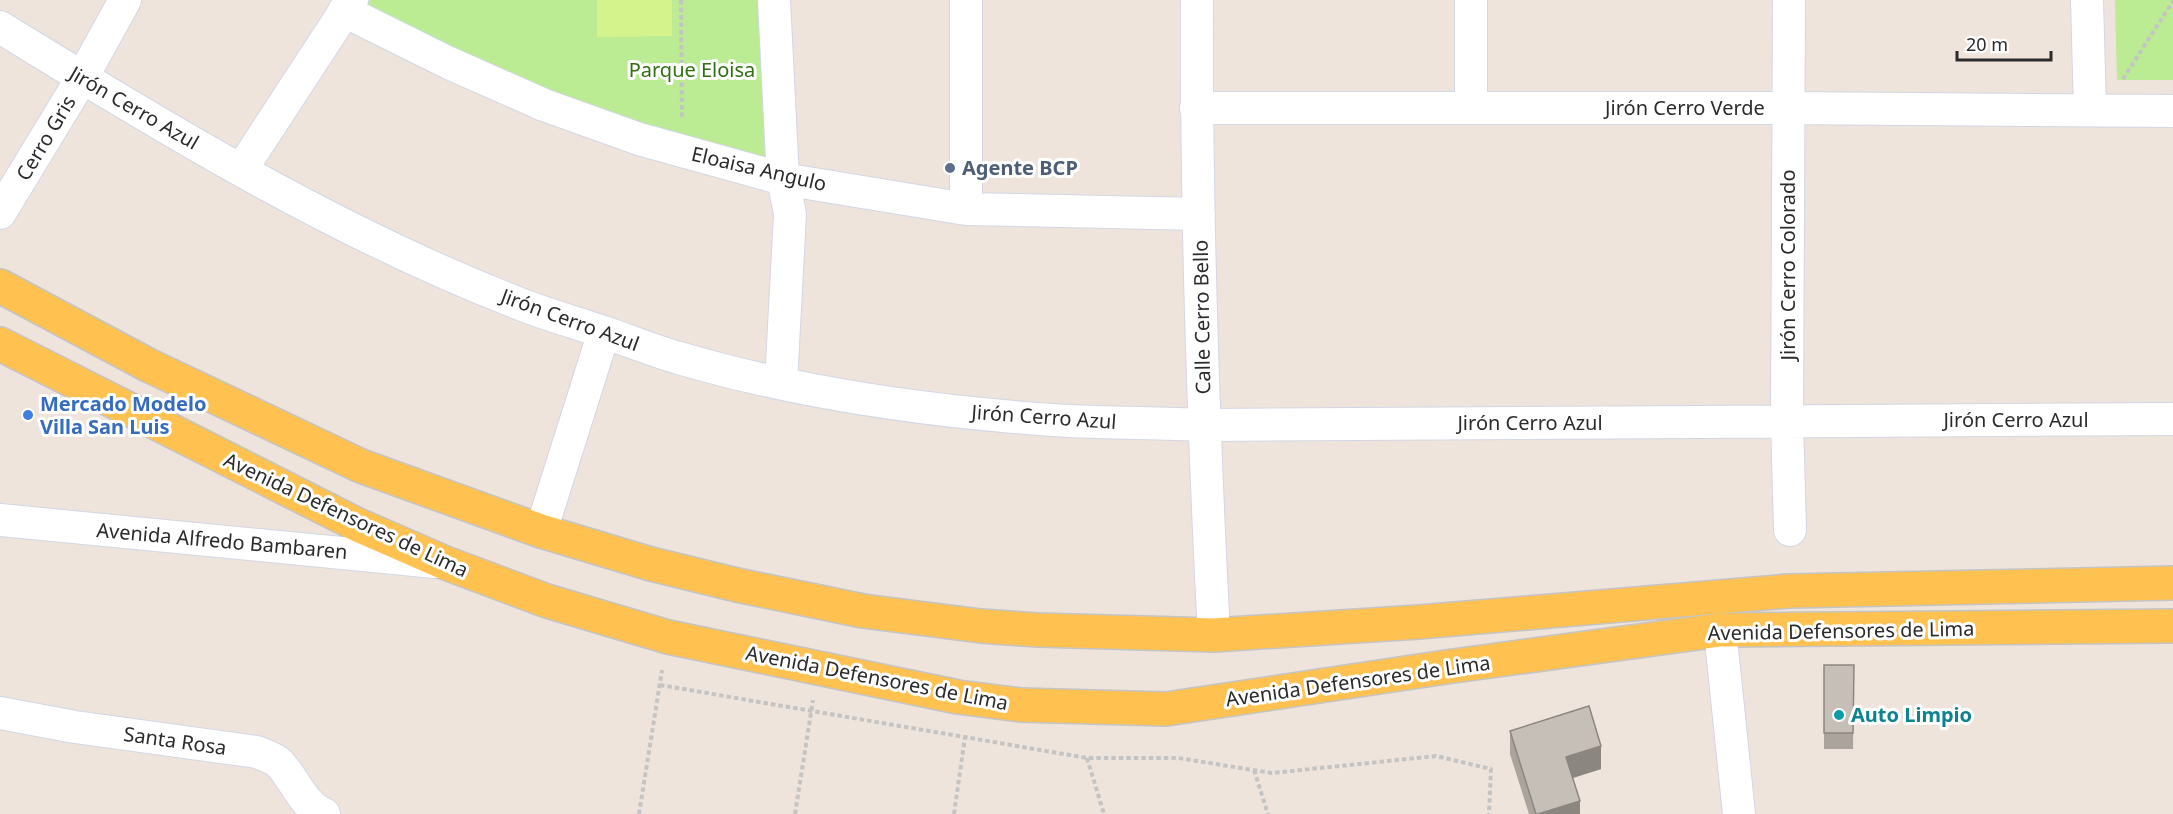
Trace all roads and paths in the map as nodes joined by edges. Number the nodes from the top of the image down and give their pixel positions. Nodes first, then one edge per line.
1 (125, 0) edge
2 (681, 0) edge
3 (774, 0) edge
4 (966, 0) edge
5 (1197, 0) edge
6 (1471, 0) edge
7 (1789, 0) edge
8 (2087, 0) edge
9 (2173, 1) edge
10 (348, 6) edge
11 (0, 27) edge
12 (2121, 70) dead end
13 (82, 78) junction
14 (2121, 82) junction
15 (2132, 82) dead end
16 (1196, 108) junction
17 (1471, 108) junction
18 (1788, 108) junction
19 (2090, 110) junction
20 (2173, 111) edge
21 (682, 151) junction
22 (241, 170) junction
23 (783, 178) junction
24 (966, 209) junction
25 (0, 213) edge
26 (1199, 214) junction
27 (0, 286) edge
28 (604, 332) junction
29 (0, 344) edge
30 (781, 383) junction
31 (2173, 419) edge
32 (1787, 421) junction
33 (1205, 425) junction
34 (0, 520) edge
35 (1790, 530) dead end
36 (541, 531) junction
37 (443, 562) junction
38 (2173, 583) edge
39 (2173, 626) edge
40 (1720, 630) junction
41 (1214, 635) junction
42 (668, 637) junction
43 (817, 670) junction
44 (660, 685) junction
45 (958, 697) junction
46 (812, 711) junction
47 (0, 713) edge
48 (965, 737) junction
49 (1087, 758) junction
50 (1254, 770) junction
51 (324, 814) edge
52 (639, 814) edge
53 (795, 814) edge
54 (954, 814) edge
55 (1104, 814) edge
56 (1268, 814) edge
57 (1489, 814) edge
58 (1739, 814) edge

1 - 13 street, Cerro Gris
2 - 21 path
3 - 23 street
4 - 24 street
5 - 16 street, Calle Cerro Bello
6 - 17 street
7 - 18 street, Jirón Cerro Colorado
8 - 19 street
9 - 14 path
10 - 21 street, Eloaisa Angulo
10 - 22 street
11 - 13 street, Jirón Cerro Azul
12 - 14 path
13 - 22 street, Jirón Cerro Azul
13 - 25 street, Cerro Gris
14 - 15 path
16 - 17 street, Jirón Cerro Verde
16 - 26 street, Calle Cerro Bello
17 - 18 street, Jirón Cerro Verde
18 - 19 street, Jirón Cerro Verde
18 - 32 street, Jirón Cerro Colorado
19 - 20 street, Jirón Cerro Verde
21 - 23 street, Eloaisa Angulo
22 - 28 street, Jirón Cerro Azul
23 - 24 street, Eloaisa Angulo
23 - 30 street
24 - 26 street, Eloaisa Angulo
26 - 33 street, Calle Cerro Bello
27 - 36 main road, Avenida Defensores de Lima
28 - 30 street, Jirón Cerro Azul
28 - 36 street
29 - 37 main road, Avenida Defensores de Lima
30 - 33 street, Jirón Cerro Azul
31 - 32 street, Jirón Cerro Azul
32 - 33 street, Jirón Cerro Azul
32 - 35 street, Jirón Cerro Colorado
33 - 41 street, Calle Cerro Bello
34 - 37 street, Avenida Alfredo Bambaren
36 - 41 main road, Avenida Defensores de Lima
37 - 42 main road, Avenida Defensores de Lima
38 - 41 main road, Avenida Defensores de Lima
39 - 40 main road, Avenida Defensores de Lima
40 - 45 main road, Avenida Defensores de Lima
40 - 58 street
42 - 43 main road, Avenida Defensores de Lima
42 - 44 path
43 - 45 main road, Avenida Defensores de Lima
43 - 46 path
44 - 46 path
44 - 52 path
45 - 48 path
46 - 48 path
46 - 53 path
47 - 51 street, Santa Rosa
48 - 49 path
48 - 54 path
49 - 50 path
49 - 55 path
50 - 56 path
50 - 57 path

